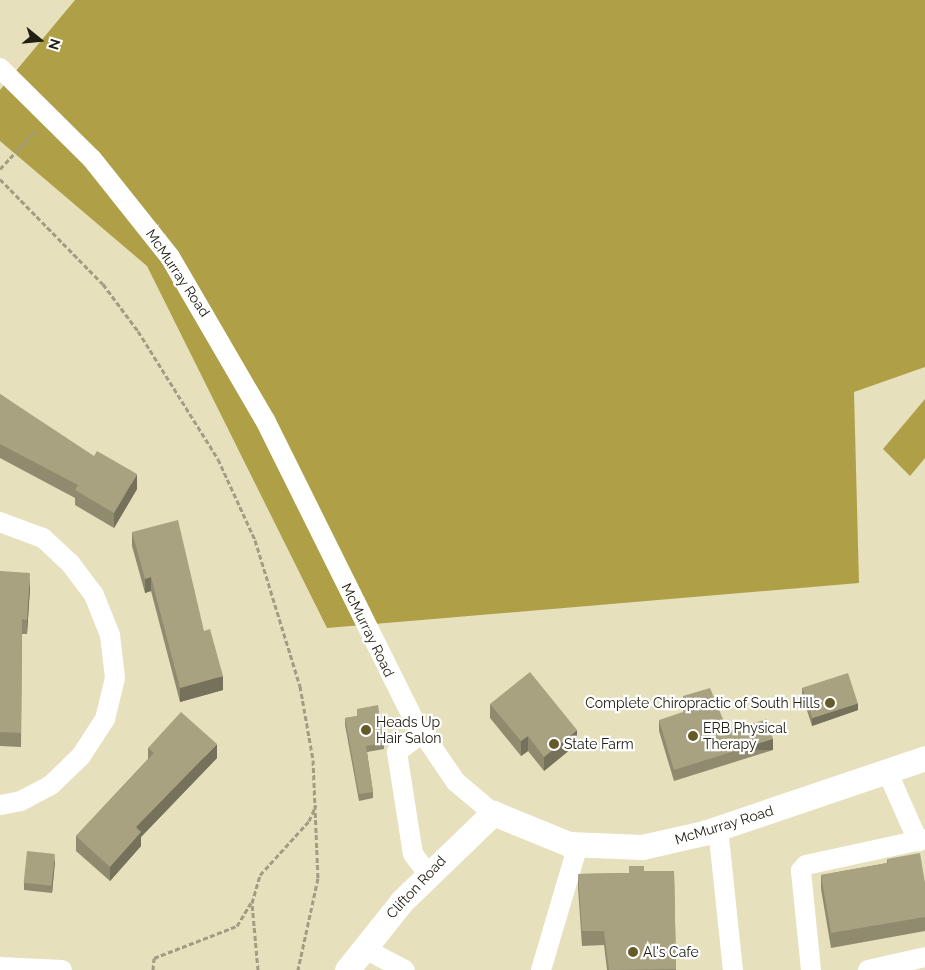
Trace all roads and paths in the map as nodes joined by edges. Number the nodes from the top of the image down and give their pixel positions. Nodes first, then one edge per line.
1 (0, 68) edge
2 (50, 115) junction
3 (0, 170) edge
4 (0, 179) edge
5 (0, 522) edge
6 (422, 733) junction
7 (925, 758) edge
8 (887, 770) junction
9 (316, 803) junction
10 (0, 805) edge
11 (493, 813) junction
12 (718, 828) junction
13 (922, 840) edge
14 (578, 846) junction
15 (428, 874) junction
16 (252, 903) junction
17 (363, 948) junction
18 (925, 957) edge
19 (0, 967) edge
20 (62, 970) edge
21 (153, 970) edge
22 (258, 970) edge
23 (298, 970) edge
24 (347, 970) edge
25 (405, 970) edge
26 (541, 970) edge
27 (733, 970) edge
28 (811, 970) edge
29 (868, 970) edge

1 - 2 street, McMurray Road
2 - 3 path
2 - 6 street, McMurray Road
4 - 9 path
5 - 10 street
6 - 11 street, McMurray Road
6 - 15 street
7 - 8 main road, McMurray Road
8 - 12 main road, McMurray Road
8 - 13 street
9 - 16 path
9 - 23 path
11 - 14 main road, McMurray Road
11 - 15 main road, Clifton Road
12 - 14 main road, McMurray Road
12 - 27 street
13 - 28 street
14 - 26 street
15 - 17 main road, Clifton Road
16 - 21 path
16 - 22 path
17 - 24 main road, Clifton Road
17 - 25 street
18 - 29 street
19 - 20 street

